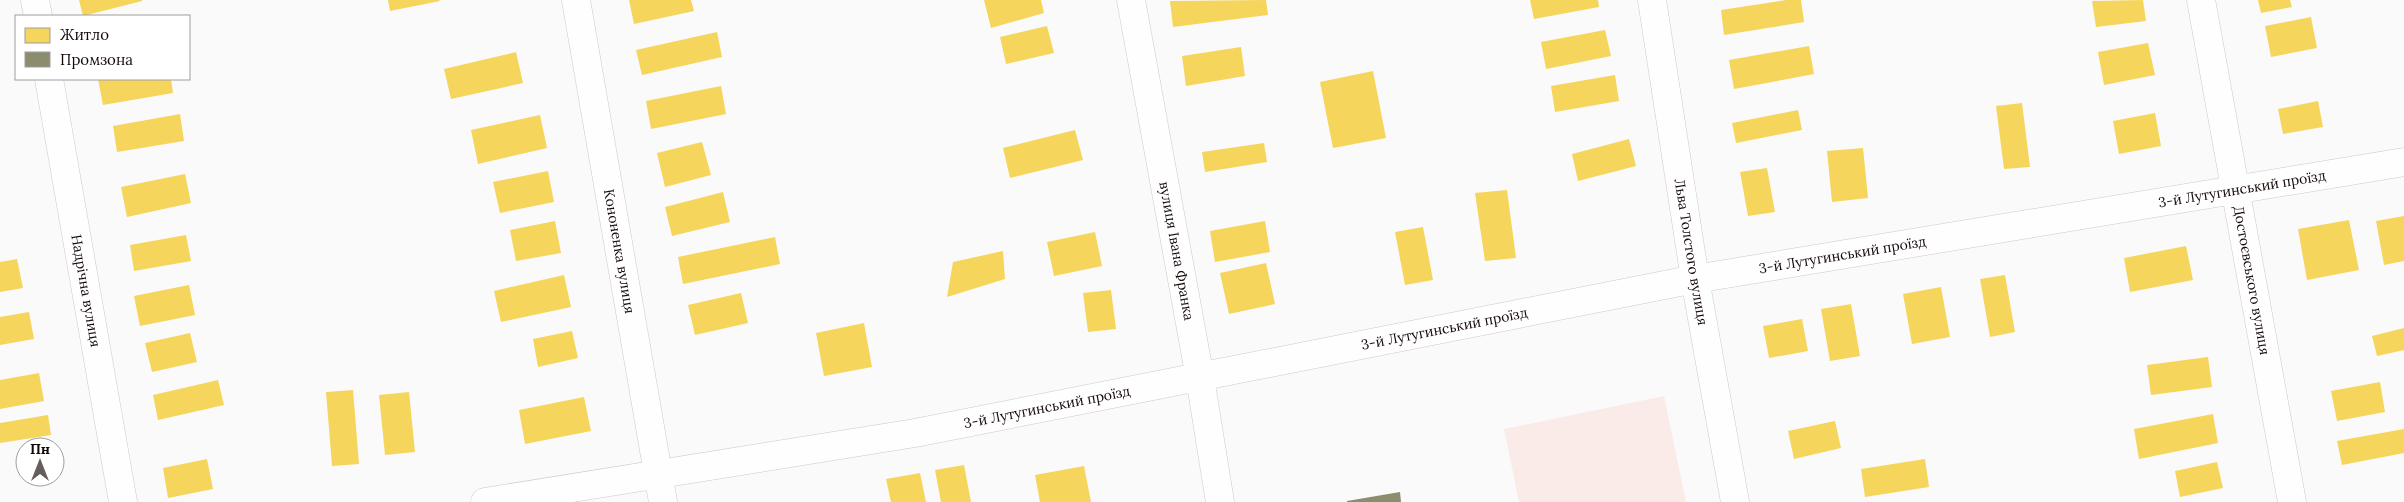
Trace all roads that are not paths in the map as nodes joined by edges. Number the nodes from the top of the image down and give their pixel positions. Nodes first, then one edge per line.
1 (35, 0) edge
2 (576, 0) edge
3 (1131, 0) edge
4 (1652, 0) edge
5 (2201, 0) edge
6 (38, 15) edge
7 (49, 80) edge
8 (2404, 162) edge
9 (2234, 191) junction
10 (1695, 279) junction
11 (1200, 378) junction
12 (658, 474) junction
13 (123, 502) edge
14 (485, 502) edge
15 (663, 502) edge
16 (1220, 502) edge
17 (1735, 502) edge
18 (2292, 502) edge

1 - 6 street
2 - 12 street, Кононенка вулиця
3 - 11 street, вулиця Івана Франка
4 - 10 street, Льва Толстого вулиця
5 - 9 street, Достоєвського вулиця
7 - 13 street, Надрічна вулиця
8 - 9 street, 3-й Лутугинський проїзд
9 - 10 street, 3-й Лутугинський проїзд
9 - 18 street, Достоєвського вулиця
10 - 11 street, 3-й Лутугинський проїзд
10 - 17 street, Льва Толстого вулиця
11 - 12 street, 3-й Лутугинський проїзд
11 - 16 street, вулиця Івана Франка
12 - 14 street, 3-й Лутугинський проїзд
12 - 15 street, Кононенка вулиця

